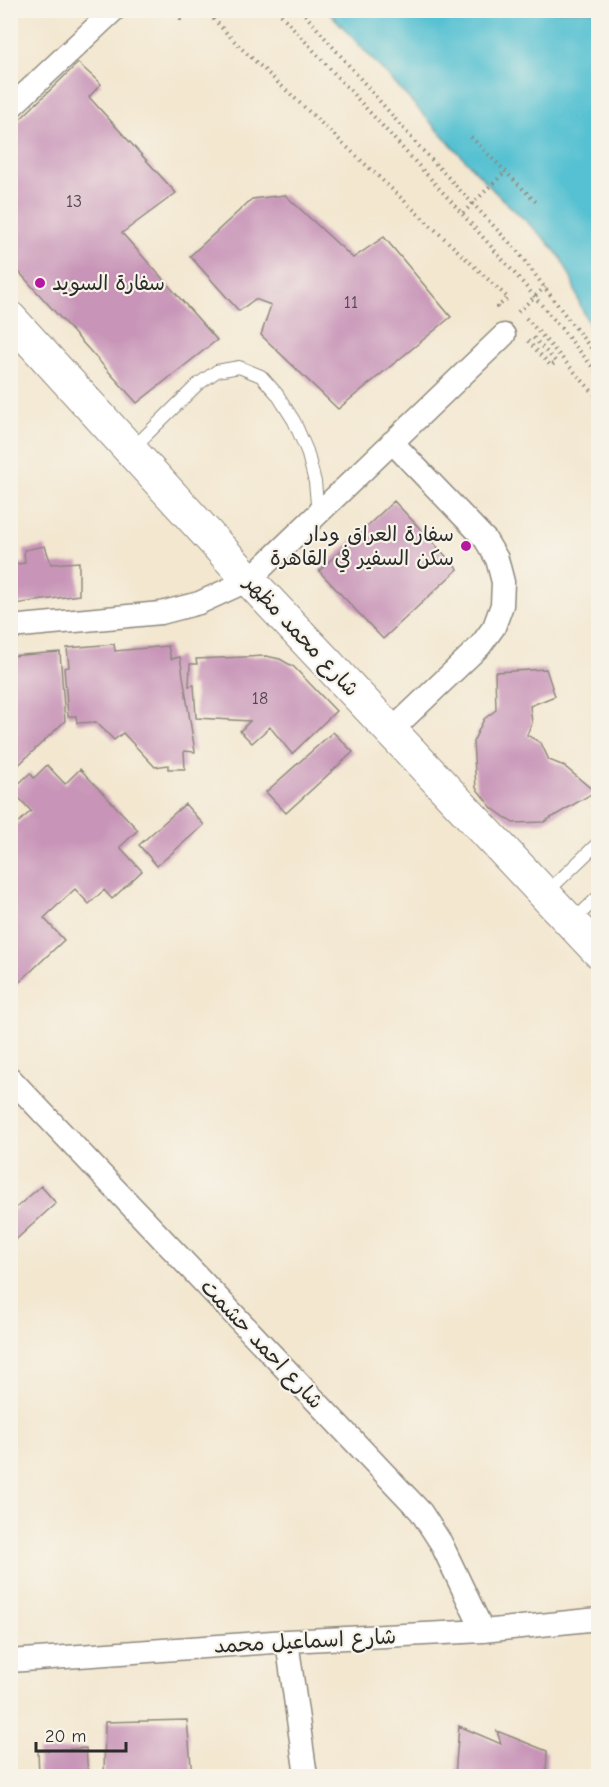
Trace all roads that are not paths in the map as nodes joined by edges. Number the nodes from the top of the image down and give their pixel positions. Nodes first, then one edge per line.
1 (113, 10) edge
2 (10, 108) edge
3 (10, 318) edge
4 (507, 322) road end
5 (392, 442) junction
6 (131, 450) junction
7 (318, 514) junction
8 (249, 580) junction
9 (10, 627) edge
10 (391, 731) junction
11 (598, 843) edge
12 (544, 894) junction
13 (598, 897) edge
14 (572, 922) junction
15 (598, 951) edge
16 (10, 1078) edge
17 (598, 1619) edge
18 (483, 1631) junction
19 (287, 1641) junction
20 (10, 1661) edge
21 (306, 1776) edge

1 - 2 street
3 - 6 street, شارع محمد مظهر
4 - 5 street
5 - 7 street
5 - 10 street
6 - 7 lane
6 - 8 street, شارع محمد مظهر
7 - 8 street
8 - 9 street
8 - 10 street, شارع محمد مظهر
10 - 12 street, شارع محمد مظهر
11 - 12 lane
12 - 14 street, شارع محمد مظهر
13 - 14 lane
14 - 15 street, شارع محمد مظهر
16 - 18 street, شارع احمد حشمت
17 - 18 street, شارع اسماعيل محمد
18 - 19 street, شارع اسماعيل محمد
19 - 20 street, شارع اسماعيل محمد
19 - 21 street

